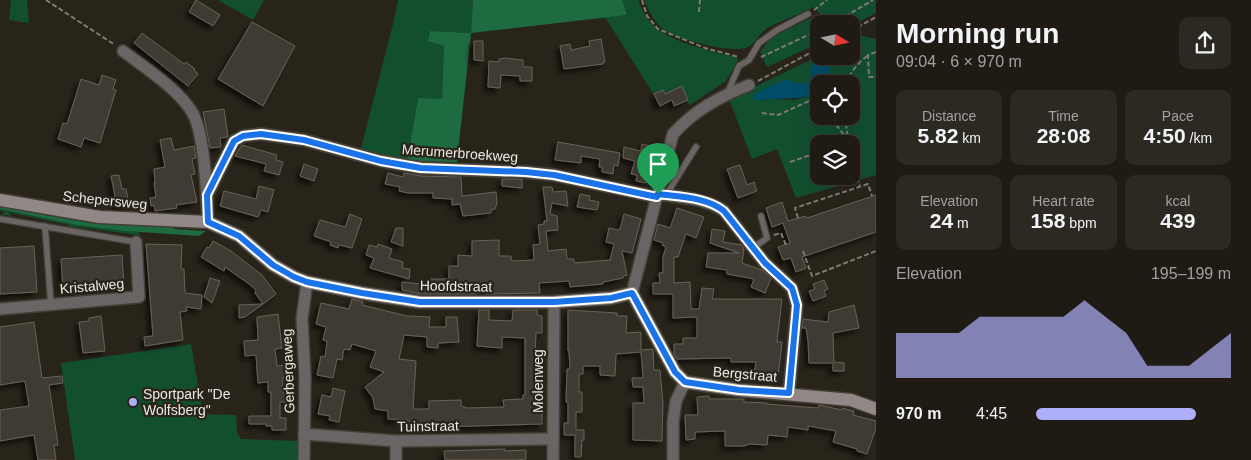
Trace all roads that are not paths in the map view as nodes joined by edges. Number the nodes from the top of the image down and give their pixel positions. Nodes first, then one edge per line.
1 (808, 14) road end
2 (123, 51) road end
3 (749, 85) road end
4 (726, 95) junction
5 (696, 147) dead end
6 (207, 195) junction
7 (660, 196) junction
8 (0, 200) edge
9 (761, 216) dead end
10 (0, 219) edge
11 (208, 222) junction
12 (46, 226) junction
13 (136, 242) joint
14 (753, 248) junction
15 (307, 282) junction
16 (632, 293) junction
17 (554, 302) junction
18 (51, 305) junction
19 (0, 309) edge
20 (685, 382) junction
21 (789, 393) junction
22 (876, 409) edge
23 (304, 434) junction
24 (552, 439) junction
25 (396, 441) junction
26 (304, 460) edge
27 (396, 460) edge
28 (553, 460) edge
29 (673, 460) edge

1 - 4 lane
2 - 6 street, Merumerbroekweg
3 - 4 street
4 - 7 street
5 - 7 lane
6 - 7 street, Merumerbroekweg
6 - 11 street, Merumerbroekweg
7 - 14 street, Merumerbroekweg
7 - 16 street
8 - 11 street, Schepersweg
9 - 14 lane
10 - 12 lane, Kristalweg
11 - 15 street, Hoofdstraat
12 - 13 lane, Kristalweg
12 - 18 lane, Kristalweg
13 - 18 street, Kristalweg
14 - 21 street, Merumerbroekweg
15 - 17 street, Hoofdstraat
15 - 23 street, Gerbergaweg
16 - 17 street, Hoofdstraat
16 - 20 street
17 - 24 street, Molenweg
18 - 19 street, Kristalweg
20 - 21 street, Bergstraat
20 - 29 street
21 - 22 street, Bergstraat
23 - 25 street, Tuinstraat
23 - 26 street, Gerbergaweg
24 - 25 street, Tuinstraat
24 - 28 street, Molenweg
25 - 27 street

